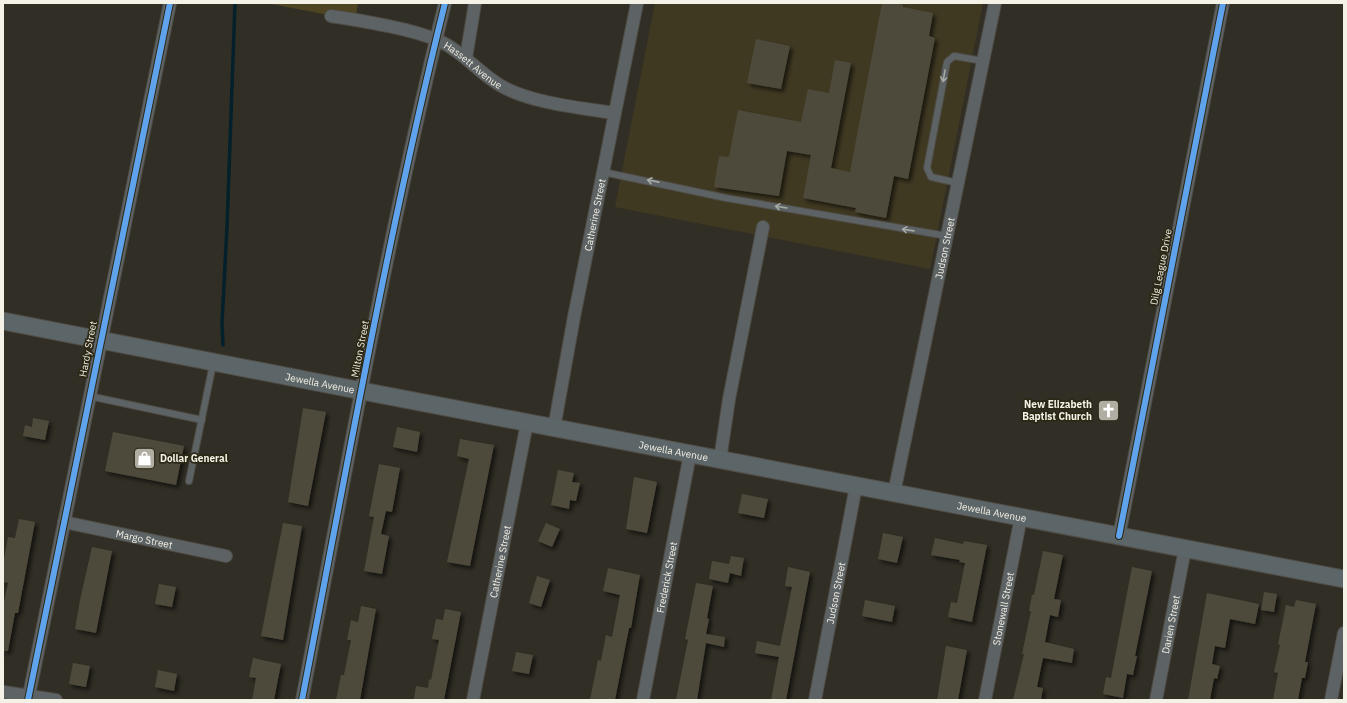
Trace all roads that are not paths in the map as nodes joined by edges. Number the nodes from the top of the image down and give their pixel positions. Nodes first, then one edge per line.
1 (170, 3) edge
2 (446, 3) edge
3 (475, 3) edge
4 (637, 3) edge
5 (995, 3) edge
6 (1223, 3) edge
7 (331, 16) dead end
8 (436, 39) junction
9 (466, 58) junction
10 (983, 61) junction
11 (615, 112) junction
12 (604, 172) junction
13 (958, 183) junction
14 (764, 227) dead end
15 (947, 236) junction
16 (3, 320) edge
17 (100, 340) junction
18 (213, 362) junction
19 (362, 391) junction
20 (89, 396) junction
21 (202, 420) junction
22 (527, 423) junction
23 (554, 428) junction
24 (690, 454) junction
25 (720, 460) junction
26 (189, 481) dead end
27 (856, 486) junction
28 (894, 493) junction
29 (1021, 517) junction
30 (64, 522) junction
31 (1119, 536) junction
32 (1185, 549) junction
33 (226, 556) dead end
34 (1344, 579) edge
35 (1344, 633) edge
36 (3, 692) edge
37 (29, 698) edge
38 (56, 700) edge
39 (302, 700) edge
40 (473, 700) edge
41 (643, 700) edge
42 (815, 700) edge
43 (985, 700) edge
44 (1156, 700) edge
45 (1331, 700) edge

1 - 17 street, Hardy Street
2 - 8 street, Milton Street
3 - 9 street
4 - 11 street, Catherine Street
5 - 10 street, Judson Street
6 - 31 street, Dilg League Drive
7 - 8 street, Hassett Avenue
8 - 9 street, Hassett Avenue
8 - 19 street, Milton Street
9 - 11 street, Hassett Avenue
10 - 13 street, Judson Street
10 -> 13 lane
11 - 12 street, Catherine Street
15 -> 12 lane
12 - 23 street, Catherine Street
13 - 15 street, Judson Street
14 - 25 street
15 - 28 street, Judson Street
16 - 17 main road, Jewella Avenue
17 - 18 main road, Jewella Avenue
17 - 20 street, Hardy Street
18 - 19 main road, Jewella Avenue
18 - 21 lane
19 - 22 main road, Jewella Avenue
19 - 39 street, Milton Street
20 - 21 lane
20 - 30 street, Hardy Street
21 - 26 lane
22 - 23 main road, Jewella Avenue
22 - 40 street, Catherine Street
23 - 24 main road, Jewella Avenue
24 - 25 main road, Jewella Avenue
24 - 41 street, Frederick Street
25 - 27 main road, Jewella Avenue
27 - 28 main road, Jewella Avenue
27 - 42 street, Judson Street
28 - 29 main road, Jewella Avenue
29 - 31 main road, Jewella Avenue
29 - 43 street, Stonewall Street
30 - 33 street, Margo Street
30 - 37 street, Hardy Street
31 - 32 main road, Jewella Avenue
32 - 34 main road, Jewella Avenue
32 - 44 street, Darien Street
35 - 45 street
36 - 37 street
37 - 38 street

